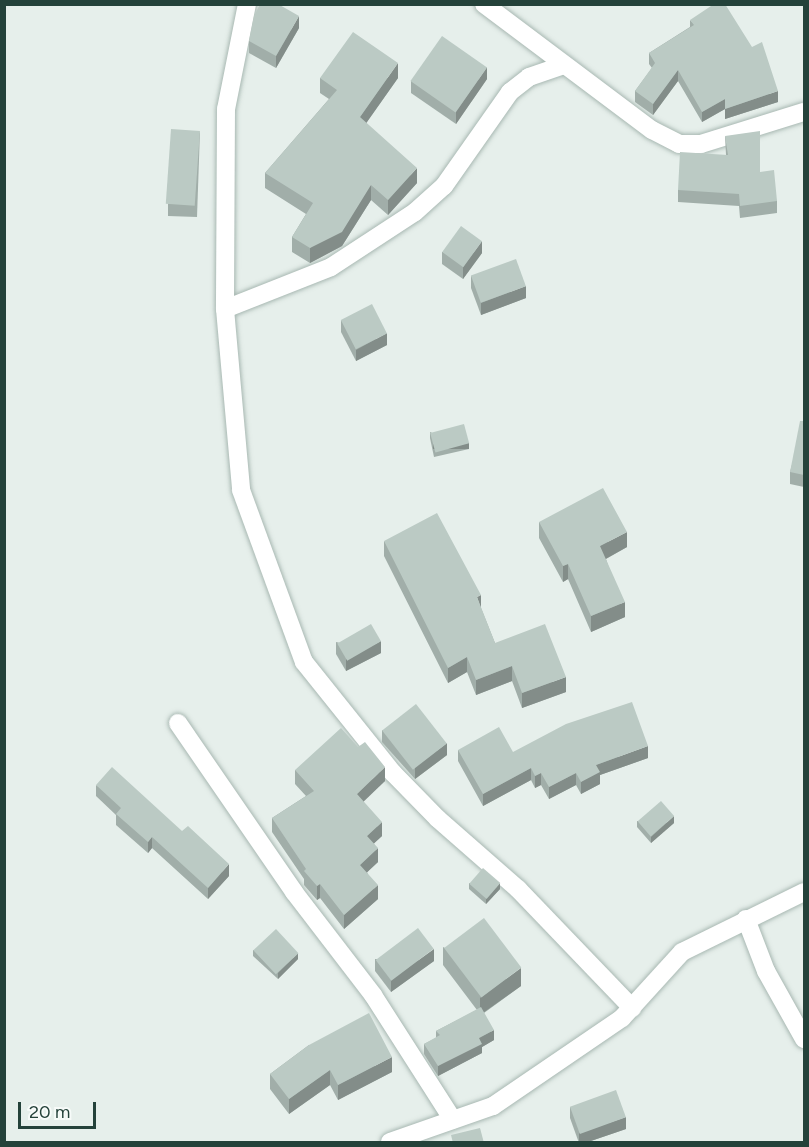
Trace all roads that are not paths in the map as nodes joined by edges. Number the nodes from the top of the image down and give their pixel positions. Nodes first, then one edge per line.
1 (247, 4) edge
2 (484, 4) edge
3 (564, 65) junction
4 (804, 111) edge
5 (225, 309) junction
6 (178, 723) dead end
7 (804, 892) edge
8 (746, 919) junction
9 (632, 1008) junction
10 (804, 1039) edge
11 (453, 1120) junction
12 (433, 1135) edge
13 (390, 1143) edge

1 - 5 street
2 - 3 street
3 - 4 street
3 - 5 street
5 - 9 street
6 - 11 street
7 - 8 street
8 - 9 street
8 - 10 street
9 - 11 street
11 - 12 street
12 - 13 street

